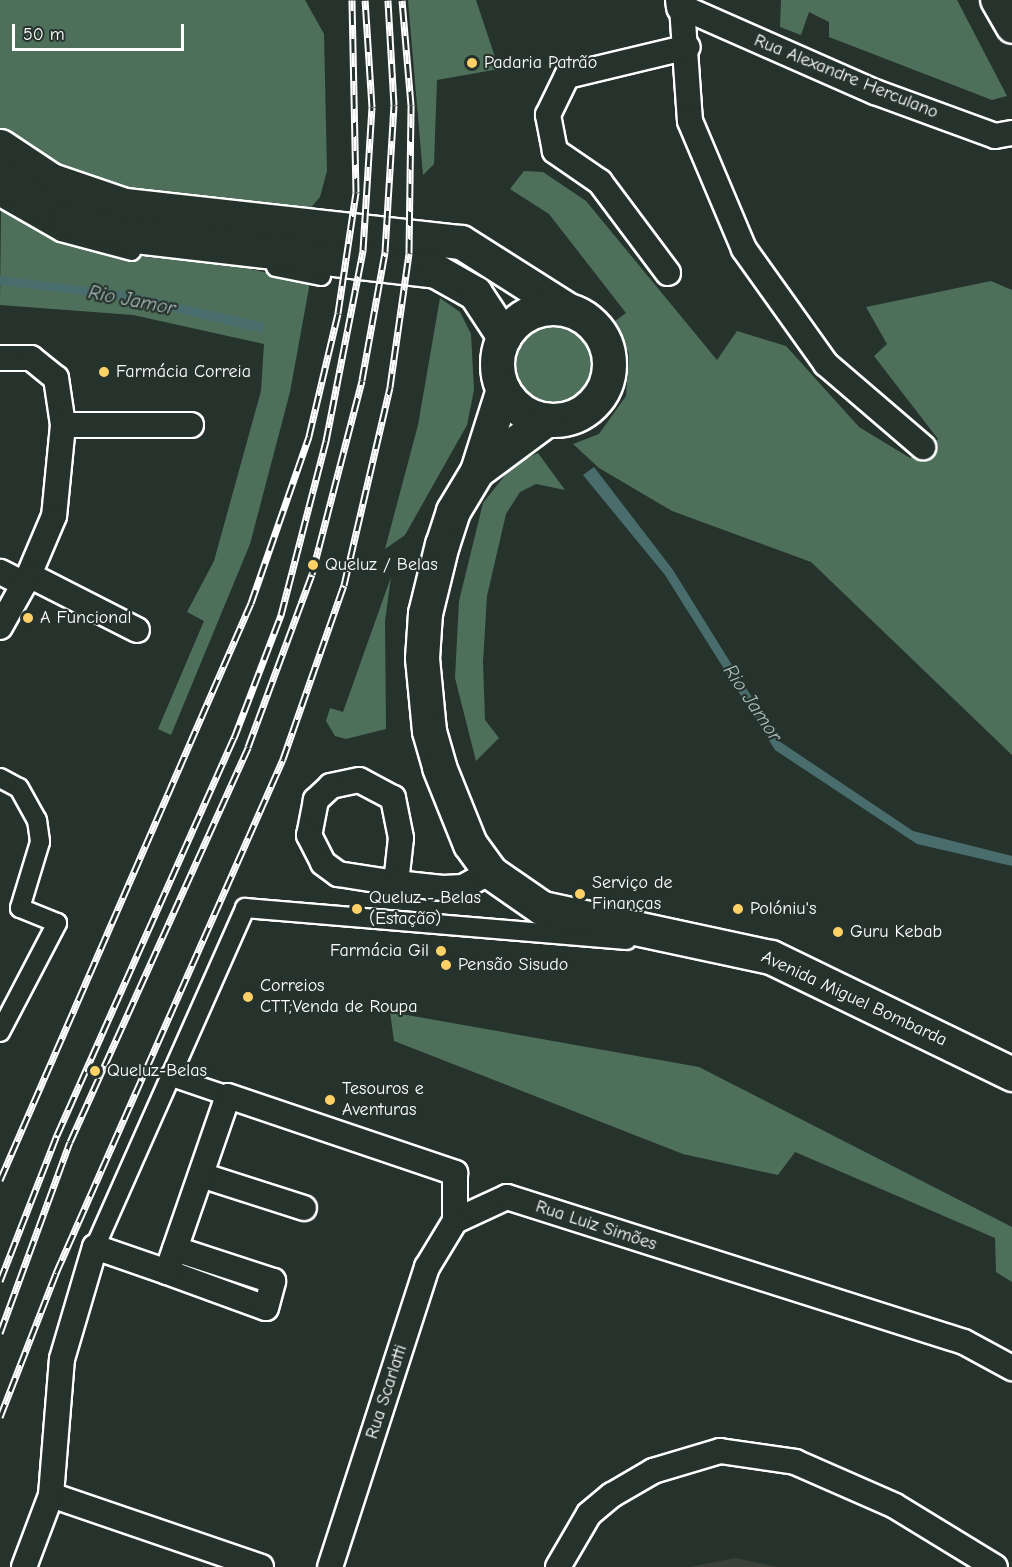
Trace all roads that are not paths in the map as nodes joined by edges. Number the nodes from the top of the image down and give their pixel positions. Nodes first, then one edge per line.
1 (996, 0) edge
2 (682, 3) edge
3 (1012, 28) edge
4 (688, 46) junction
5 (1012, 133) edge
6 (0, 146) edge
7 (0, 176) edge
8 (0, 196) edge
9 (668, 273) dead end
10 (321, 276) dead end
11 (565, 308) junction
12 (504, 337) junction
13 (0, 358) edge
14 (502, 389) junction
15 (546, 420) junction
16 (63, 425) junction
17 (191, 425) dead end
18 (923, 447) dead end
19 (477, 471) junction
20 (0, 572) edge
21 (26, 579) junction
22 (0, 627) edge
23 (137, 630) dead end
24 (0, 778) edge
25 (489, 872) junction
26 (396, 883) junction
27 (749, 951) junction
28 (0, 1032) edge
29 (1012, 1074) edge
30 (169, 1076) junction
31 (228, 1095) junction
32 (201, 1175) junction
33 (304, 1208) dead end
34 (455, 1221) junction
35 (95, 1247) junction
36 (175, 1249) junction
37 (167, 1272) junction
38 (1012, 1368) edge
39 (51, 1495) junction
40 (24, 1567) edge
41 (261, 1567) edge
42 (330, 1567) edge
43 (558, 1567) edge
44 (995, 1567) edge

1 - 3 street
2 - 4 street
2 - 5 street, Rua Alexandre Herculano
4 - 9 street
4 - 18 street
6 - 11 main road
7 - 12 main road
8 - 10 street
11 - 12 main road
11 - 15 main road
12 - 14 main road
13 - 16 street
14 - 15 main road
14 - 19 main road, Avenida Miguel Bombarda
15 - 19 main road, Avenida Miguel Bombarda
16 - 17 street
16 - 21 street
19 - 25 main road, Avenida Miguel Bombarda
20 - 21 street
21 - 22 street
21 - 23 street
24 - 28 street
25 - 26 street
25 - 27 main road, Avenida Miguel Bombarda
26 - 26 street
27 - 29 main road, Avenida Miguel Bombarda
27 - 30 street
30 - 31 street
30 - 35 street
31 - 32 street
31 - 34 street
32 - 33 street
32 - 36 street
34 - 38 street, Rua Luiz Simões
34 - 42 street, Rua Scarlatti
35 - 37 street
35 - 39 street
36 - 37 street
36 - 37 street
39 - 40 street
39 - 41 street
43 - 44 street

